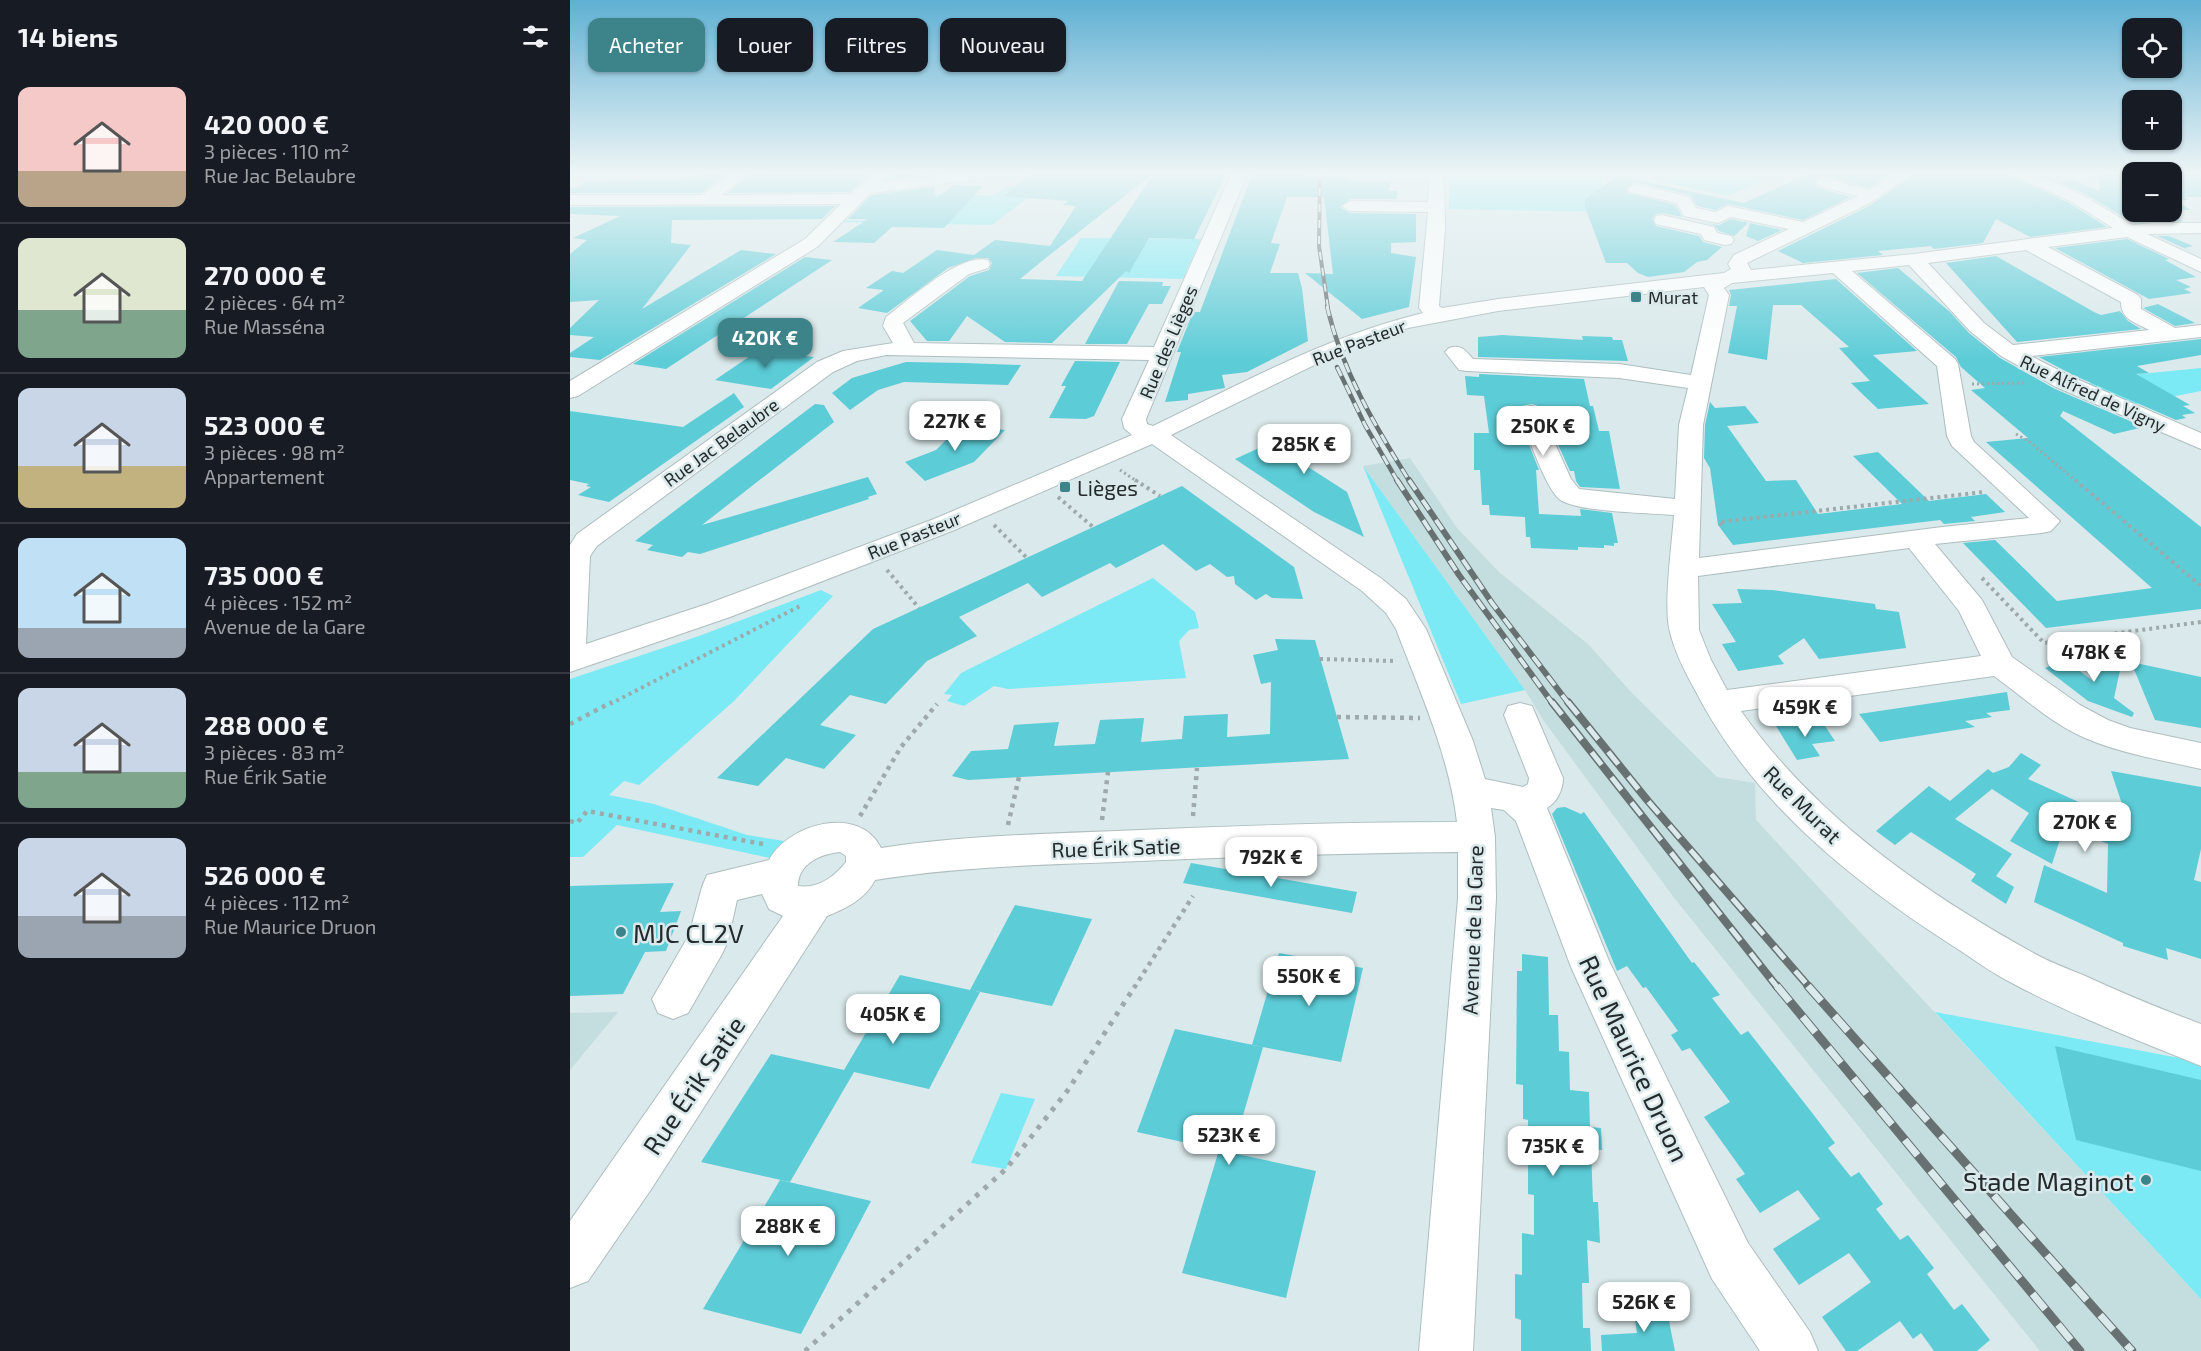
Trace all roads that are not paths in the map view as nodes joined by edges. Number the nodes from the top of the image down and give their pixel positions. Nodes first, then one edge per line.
1 (819, 235) edge
2 (1213, 235) edge
3 (1434, 235) edge
4 (1710, 235) edge
5 (1792, 235) edge
6 (2102, 235) edge
7 (2136, 235) edge
8 (2031, 245) junction
9 (1763, 249) junction
10 (1914, 259) junction
11 (981, 264) dead end
12 (1837, 267) junction
13 (2201, 267) edge
14 (2084, 274) junction
15 (1728, 279) junction
16 (2060, 282) dead end
17 (2100, 304) dead end
18 (2130, 312) junction
19 (1438, 315) junction
20 (2201, 330) edge
21 (2171, 334) junction
22 (908, 350) junction
23 (1456, 352) dead end
24 (2008, 352) junction
25 (1163, 354) junction
26 (580, 379) edge
27 (1700, 383) junction
28 (570, 391) edge
29 (1531, 414) dead end
30 (1154, 434) junction
31 (2201, 442) edge
32 (1686, 508) junction
33 (1916, 540) junction
34 (1686, 569) junction
35 (572, 596) edge
36 (572, 660) edge
37 (2000, 664) junction
38 (1718, 703) junction
39 (1520, 715) dead end
40 (2201, 756) edge
41 (1472, 791) junction
42 (1523, 803) junction
43 (1477, 837) junction
44 (857, 852) junction
45 (789, 862) junction
46 (813, 904) junction
47 (673, 999) dead end
48 (2201, 1045) edge
49 (570, 1263) edge
50 (1446, 1351) edge
51 (1791, 1351) edge

1 - 26 street
2 - 25 street, Rue des Lièges
3 - 19 street
4 - 9 street
5 - 9 street
6 - 8 street, Rue Pasteur
7 - 13 street
8 - 10 street, Rue Pasteur
8 - 14 street
9 - 15 street
10 - 12 street, Rue Pasteur
10 - 24 street, Rue Alfred de Vigny
11 - 22 street
12 - 15 street, Rue Pasteur
12 - 33 street
14 - 16 street
14 - 18 street
15 - 19 street, Rue Pasteur
15 - 27 street, Rue Murat
17 - 18 street
18 - 21 street
19 - 30 street, Rue Pasteur
20 - 21 street
21 - 24 street
22 - 25 street, Rue Jac Belaubre
22 - 35 street, Rue Jac Belaubre
23 - 27 street
24 - 31 street, Rue Alfred de Vigny
25 - 30 street, Rue des Lièges
26 - 28 street
27 - 32 street, Rue Murat
29 - 32 street
30 - 36 street, Rue Pasteur
30 - 41 street, Avenue de la Gare
32 - 34 street, Rue Murat
33 - 34 street
33 - 37 street
34 - 38 street, Rue Murat
35 - 36 street, Rue Jac Belaubre
37 - 38 street
37 - 40 street
38 - 48 street, Rue Murat
39 - 42 street
41 - 42 street
41 - 43 street, Avenue de la Gare
42 - 51 street, Rue Maurice Druon
43 - 44 street, Rue Érik Satie
43 - 50 street, Avenue de la Gare
44 - 45 street
44 - 46 street
45 - 46 street
45 - 47 street
46 - 49 street, Rue Érik Satie

